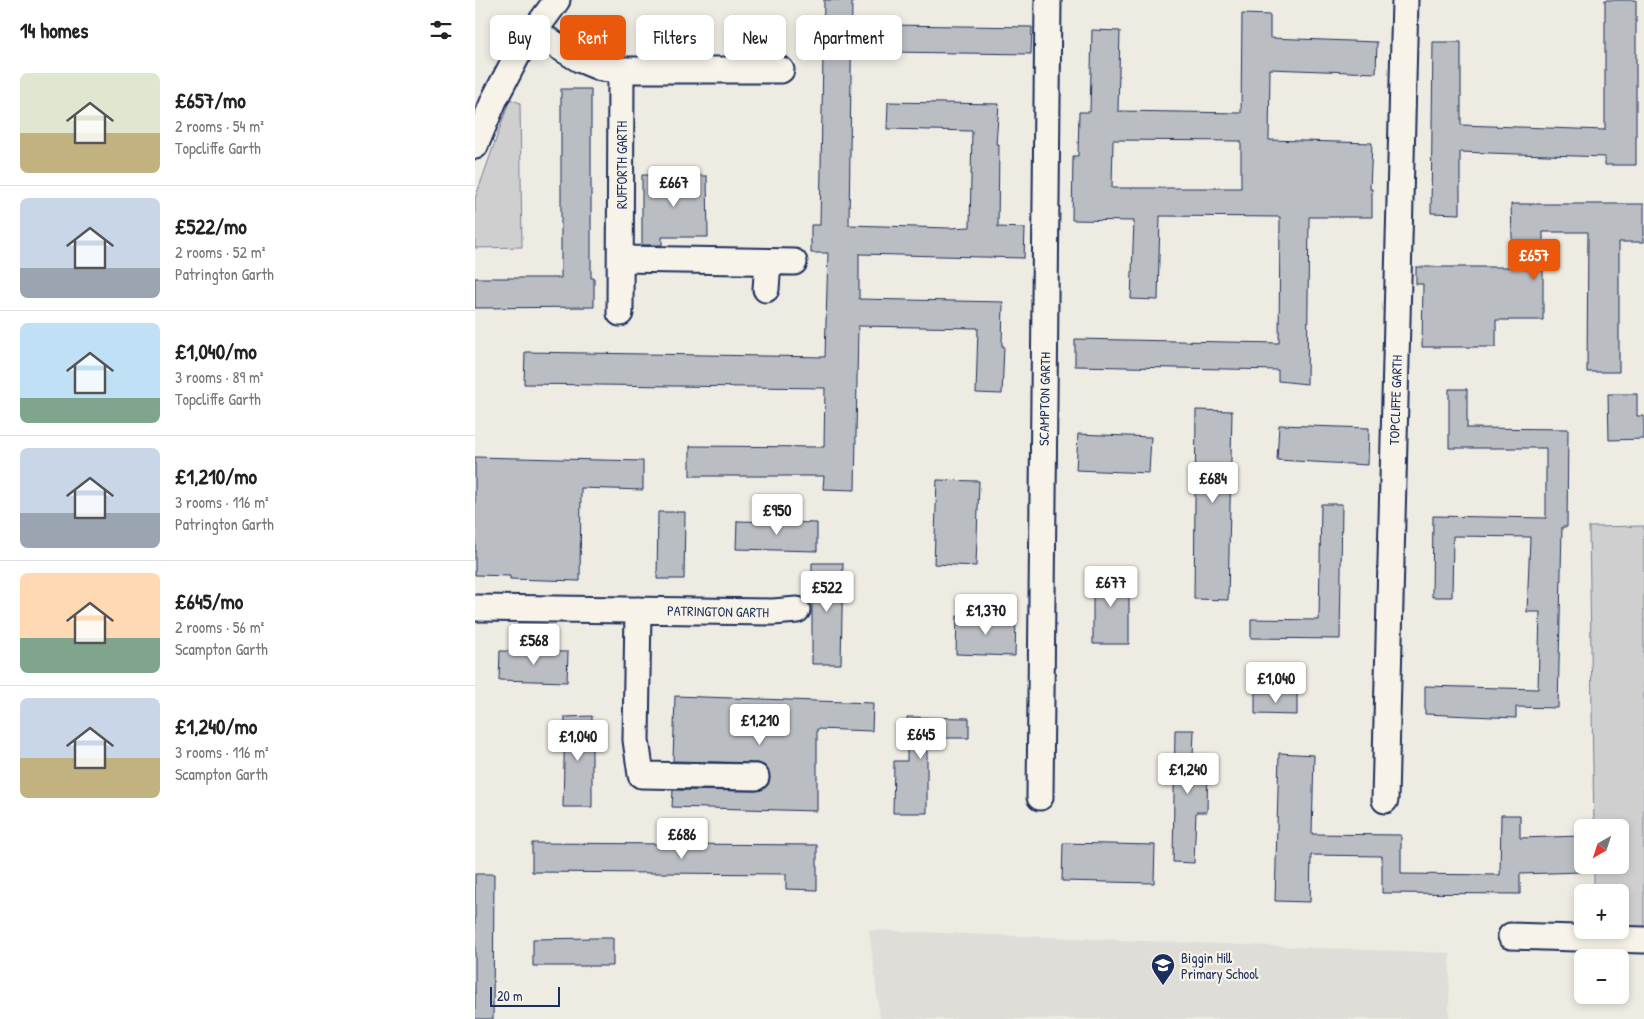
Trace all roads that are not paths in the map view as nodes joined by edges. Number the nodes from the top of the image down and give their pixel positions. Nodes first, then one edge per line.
1 (557, 0) edge
2 (1048, 0) edge
3 (1405, 0) edge
4 (547, 15) edge
5 (550, 41) edge
6 (515, 60) edge
7 (621, 70) junction
8 (781, 70) dead end
9 (475, 146) edge
10 (621, 259) junction
11 (767, 262) junction
12 (794, 262) dead end
13 (766, 289) dead end
14 (620, 313) dead end
15 (475, 608) edge
16 (638, 610) junction
17 (797, 610) dead end
18 (757, 776) dead end
19 (1040, 797) dead end
20 (1385, 800) dead end
21 (1511, 936) dead end
22 (1644, 940) edge

1 - 4 street
2 - 19 street, SCAMPTON GARTH
3 - 20 street, TOPCLIFFE GARTH
5 - 7 street
6 - 9 street
7 - 8 street
7 - 10 street, RUFFORTH GARTH
10 - 11 street
10 - 14 street, RUFFORTH GARTH
11 - 12 street
11 - 13 street
15 - 16 street, PATRINGTON GARTH
16 - 17 street, PATRINGTON GARTH
16 - 18 street
21 - 22 street

